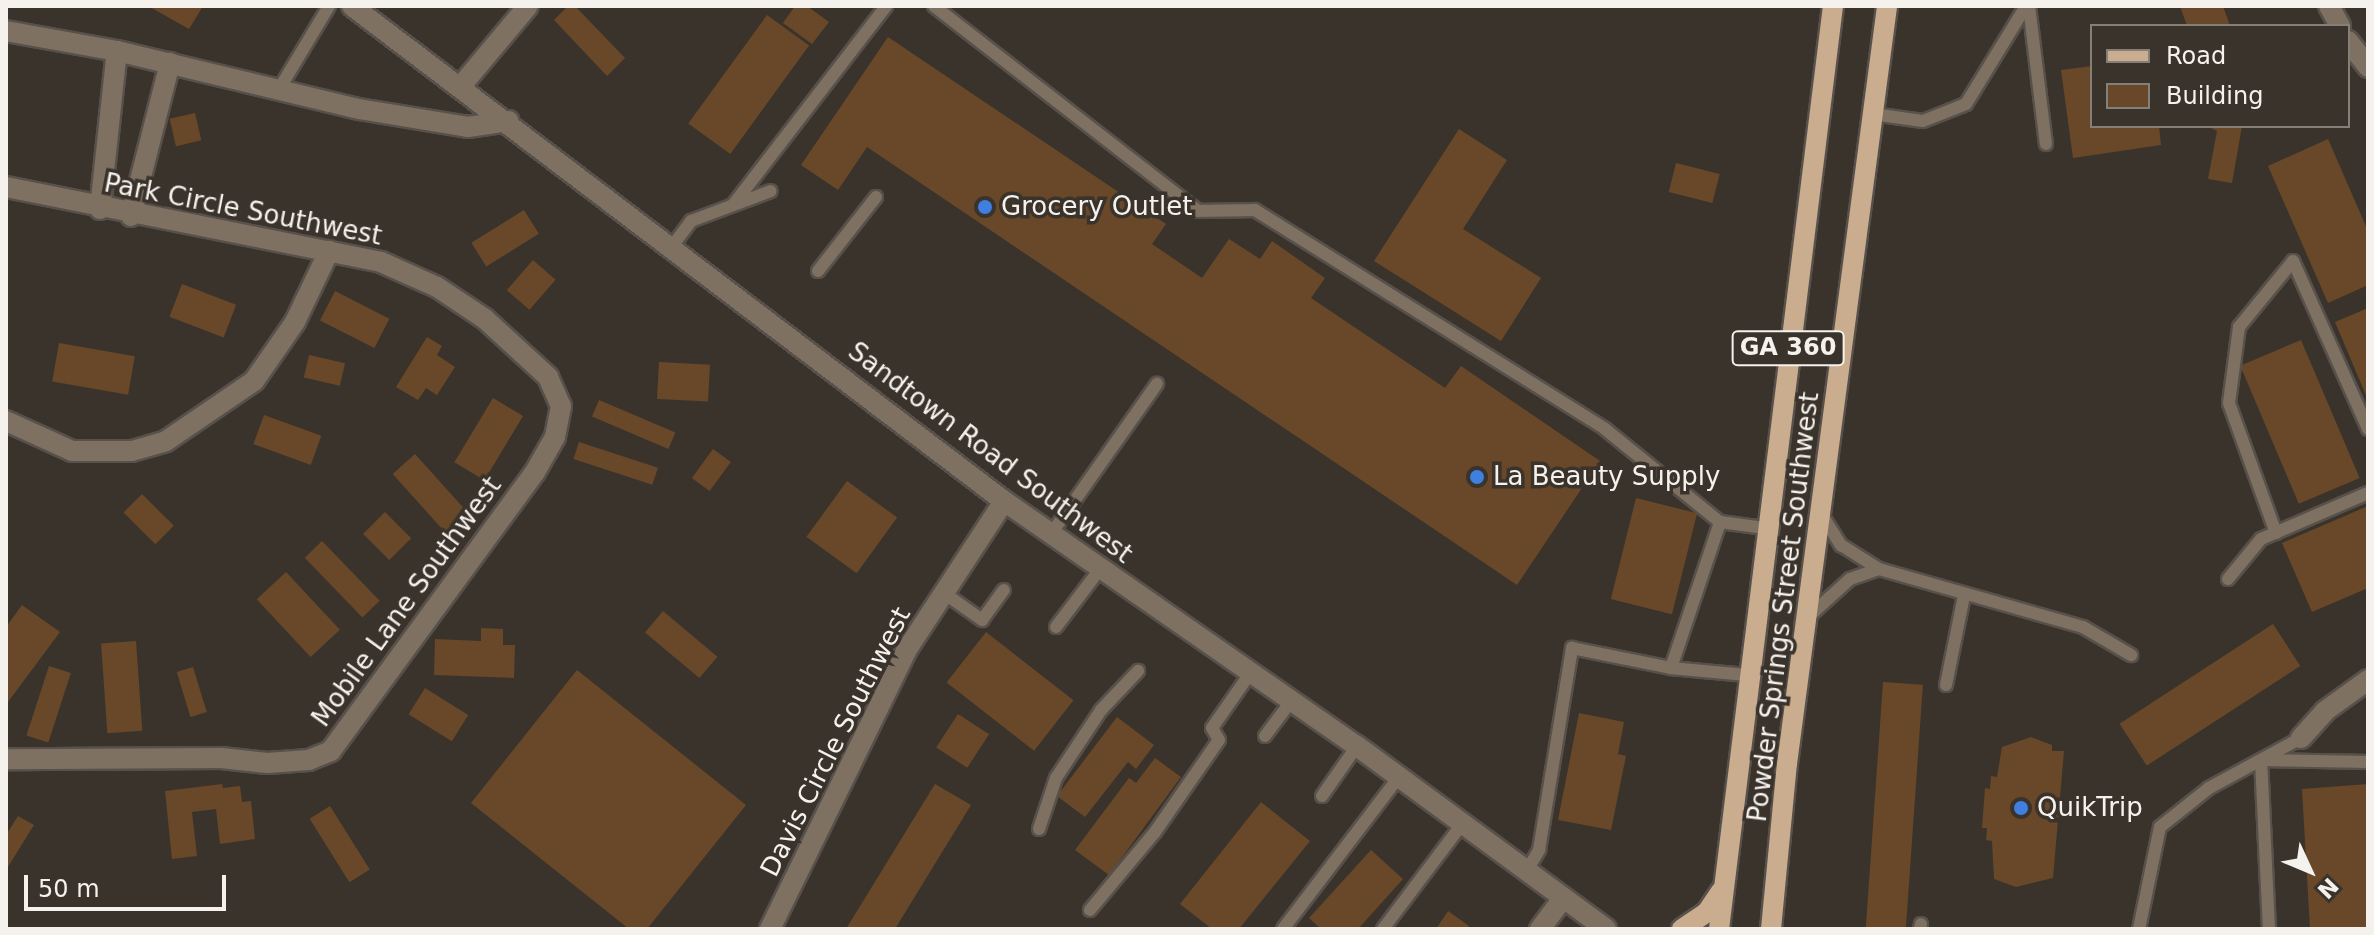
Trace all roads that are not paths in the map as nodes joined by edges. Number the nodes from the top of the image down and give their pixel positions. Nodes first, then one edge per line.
1 (329, 6) edge
2 (352, 6) edge
3 (528, 6) edge
4 (886, 6) edge
5 (934, 6) edge
6 (1833, 6) edge
7 (1887, 6) edge
8 (2028, 6) edge
9 (2329, 6) edge
10 (2339, 24) edge
11 (6, 31) edge
12 (117, 51) junction
13 (170, 63) junction
14 (461, 86) junction
15 (278, 91) junction
16 (1873, 114) junction
17 (509, 121) junction
18 (2046, 144) dead end
19 (6, 187) edge
20 (771, 191) dead end
21 (876, 197) dead end
22 (733, 205) junction
23 (100, 209) junction
24 (131, 216) junction
25 (673, 245) junction
26 (329, 251) junction
27 (818, 271) dead end
28 (1157, 384) dead end
29 (561, 406) joint
30 (6, 421) edge
31 (2368, 429) edge
32 (2368, 493) edge
33 (1004, 501) junction
34 (1821, 513) junction
35 (1720, 522) junction
36 (1765, 528) junction
37 (2276, 533) junction
38 (1051, 534) junction
39 (1100, 569) junction
40 (1879, 569) junction
41 (2228, 579) dead end
42 (1004, 590) dead end
43 (944, 593) junction
44 (1964, 596) junction
45 (1807, 618) junction
46 (1056, 627) dead end
47 (2131, 655) dead end
48 (1671, 668) junction
49 (1138, 671) dead end
50 (1251, 672) junction
51 (1746, 675) junction
52 (2368, 680) edge
53 (1946, 685) dead end
54 (1292, 700) junction
55 (1265, 736) dead end
56 (2301, 738) joint
57 (1357, 746) junction
58 (6, 759) edge
59 (2261, 760) junction
60 (2368, 762) edge
61 (1399, 777) junction
62 (1322, 796) dead end
63 (1462, 824) junction
64 (1039, 829) dead end
65 (1526, 872) junction
66 (1723, 887) junction
67 (1563, 898) junction
68 (1090, 910) dead end
69 (770, 929) edge
70 (1283, 929) edge
71 (1383, 929) edge
72 (1540, 929) edge
73 (1606, 929) edge
74 (1682, 929) edge
75 (1719, 929) edge
76 (1771, 929) edge
77 (2139, 929) edge
78 (2269, 929) edge

1 - 15 lane
2 - 14 street, Sandtown Road Southwest
3 - 14 street
4 - 22 lane
5 - 35 lane
6 - 36 main road, Powder Springs Street Southwest / GA 360
7 - 16 main road, Powder Springs Street Southwest / GA 360
8 - 16 lane
8 - 18 lane
9 - 10 street
11 - 12 street
12 - 13 street
12 - 23 street
13 - 15 street
13 - 24 street
14 - 17 street, Sandtown Road Southwest
15 - 17 street
16 - 34 main road, Powder Springs Street Southwest / GA 360
17 - 25 street, Sandtown Road Southwest
19 - 23 street, Park Circle Southwest
20 - 22 lane
21 - 27 lane
22 - 25 lane
23 - 24 street, Park Circle Southwest
24 - 26 street, Park Circle Southwest
25 - 33 street, Sandtown Road Southwest
26 - 29 street, Park Circle Southwest
26 - 30 street
28 - 38 lane
29 - 58 street, Mobile Lane Southwest
31 - 37 lane
32 - 37 lane
33 - 38 street, Sandtown Road Southwest
33 - 43 street, Davis Circle Southwest
34 - 40 lane
34 - 45 main road, Powder Springs Street Southwest / GA 360
35 - 36 lane
35 - 48 lane
36 - 51 main road, Powder Springs Street Southwest / GA 360
37 - 41 lane
38 - 39 street, Sandtown Road Southwest
39 - 46 lane
39 - 50 street, Sandtown Road Southwest
40 - 44 lane
40 - 45 lane
42 - 43 lane
43 - 69 street, Davis Circle Southwest
44 - 47 lane
44 - 53 lane
45 - 76 main road, Powder Springs Street Southwest / GA 360
48 - 51 lane
48 - 65 lane
49 - 64 lane
50 - 54 street, Sandtown Road Southwest
50 - 68 lane
51 - 66 main road, Powder Springs Street Southwest / GA 360
52 - 56 street
54 - 55 lane
54 - 57 street, Sandtown Road Southwest
56 - 59 lane
57 - 61 street, Sandtown Road Southwest
57 - 62 lane
59 - 60 lane
59 - 77 lane
59 - 78 lane
61 - 63 street, Sandtown Road Southwest
61 - 70 lane
63 - 65 street, Sandtown Road Southwest
63 - 71 lane
65 - 67 street, Sandtown Road Southwest
66 - 74 main road
66 - 75 main road, Powder Springs Street Southwest / GA 360
67 - 72 street
67 - 73 street, Sandtown Road Southwest

